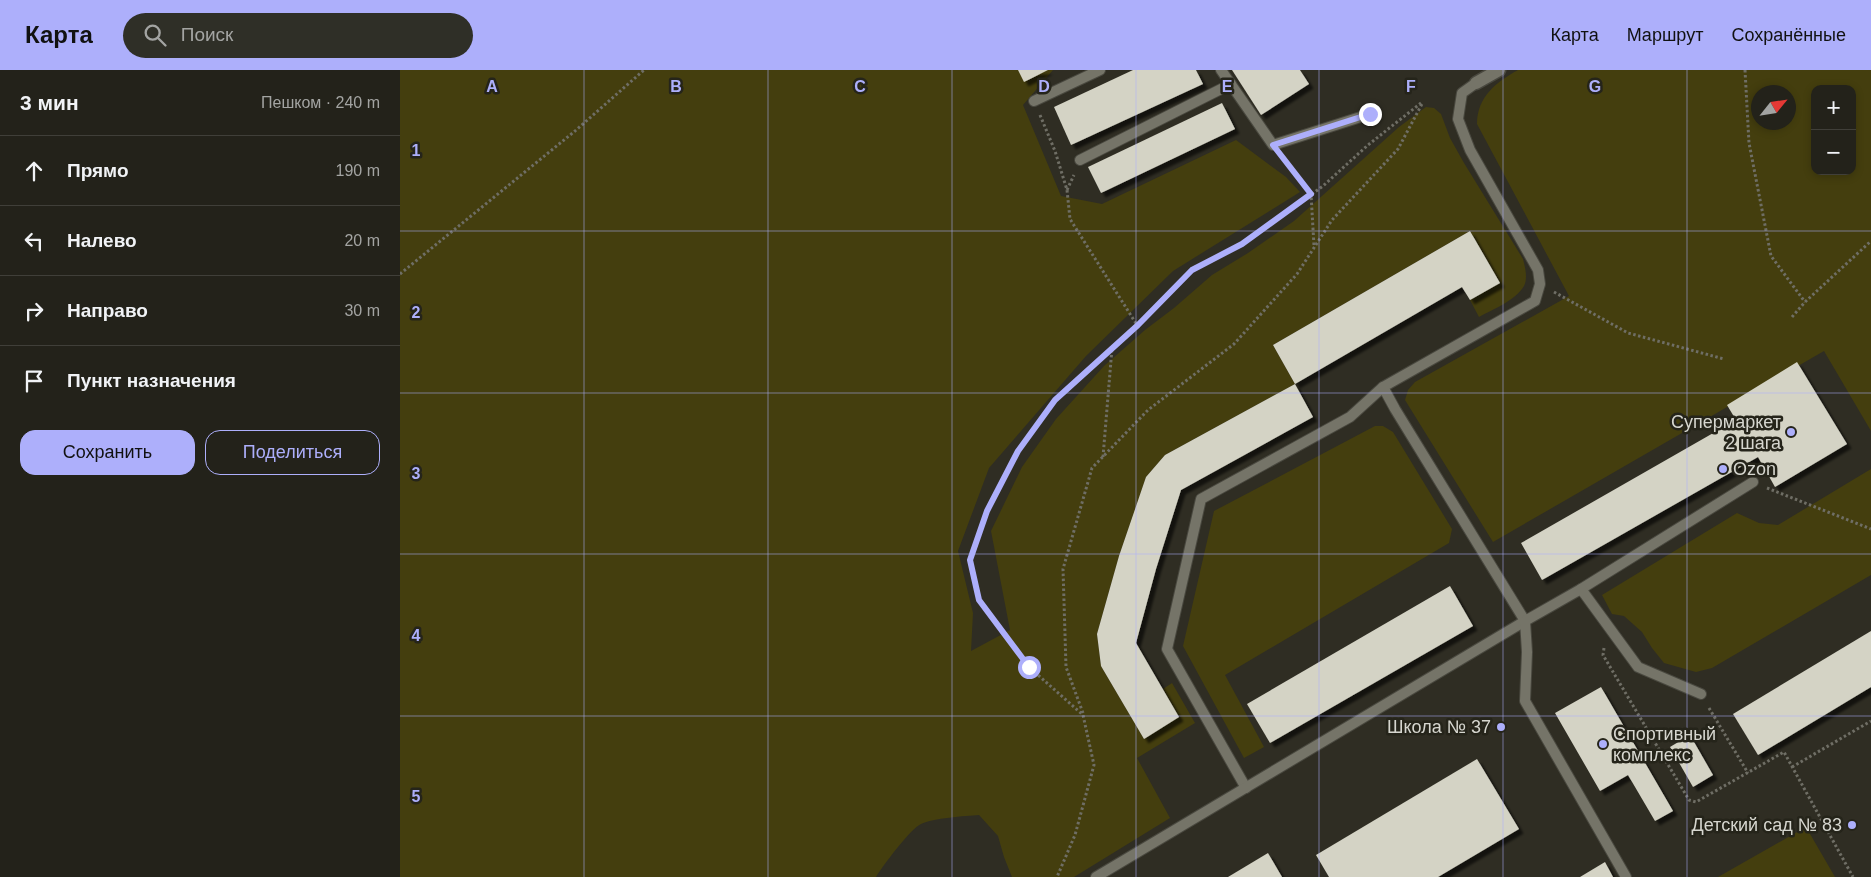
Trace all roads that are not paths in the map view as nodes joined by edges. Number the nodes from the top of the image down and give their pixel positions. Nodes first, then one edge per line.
1 (1100, 70) edge
2 (1221, 70) edge
3 (1500, 70) edge
4 (1476, 83) joint
5 (1231, 84) junction
6 (1034, 101) road end
7 (1370, 114) dead end
8 (1080, 160) dead end
9 (1384, 387) junction
10 (1753, 482) road end
11 (1581, 589) junction
12 (1525, 621) junction
13 (1701, 694) road end
14 (1246, 788) junction
15 (1096, 877) edge
16 (1626, 877) edge

1 - 6 lane
2 - 5 lane
3 - 4 street
4 - 9 lane
5 - 7 lane
5 - 8 lane
9 - 12 lane
9 - 14 lane
10 - 11 lane
11 - 12 lane
11 - 13 lane
12 - 14 lane
12 - 16 lane
14 - 15 lane

